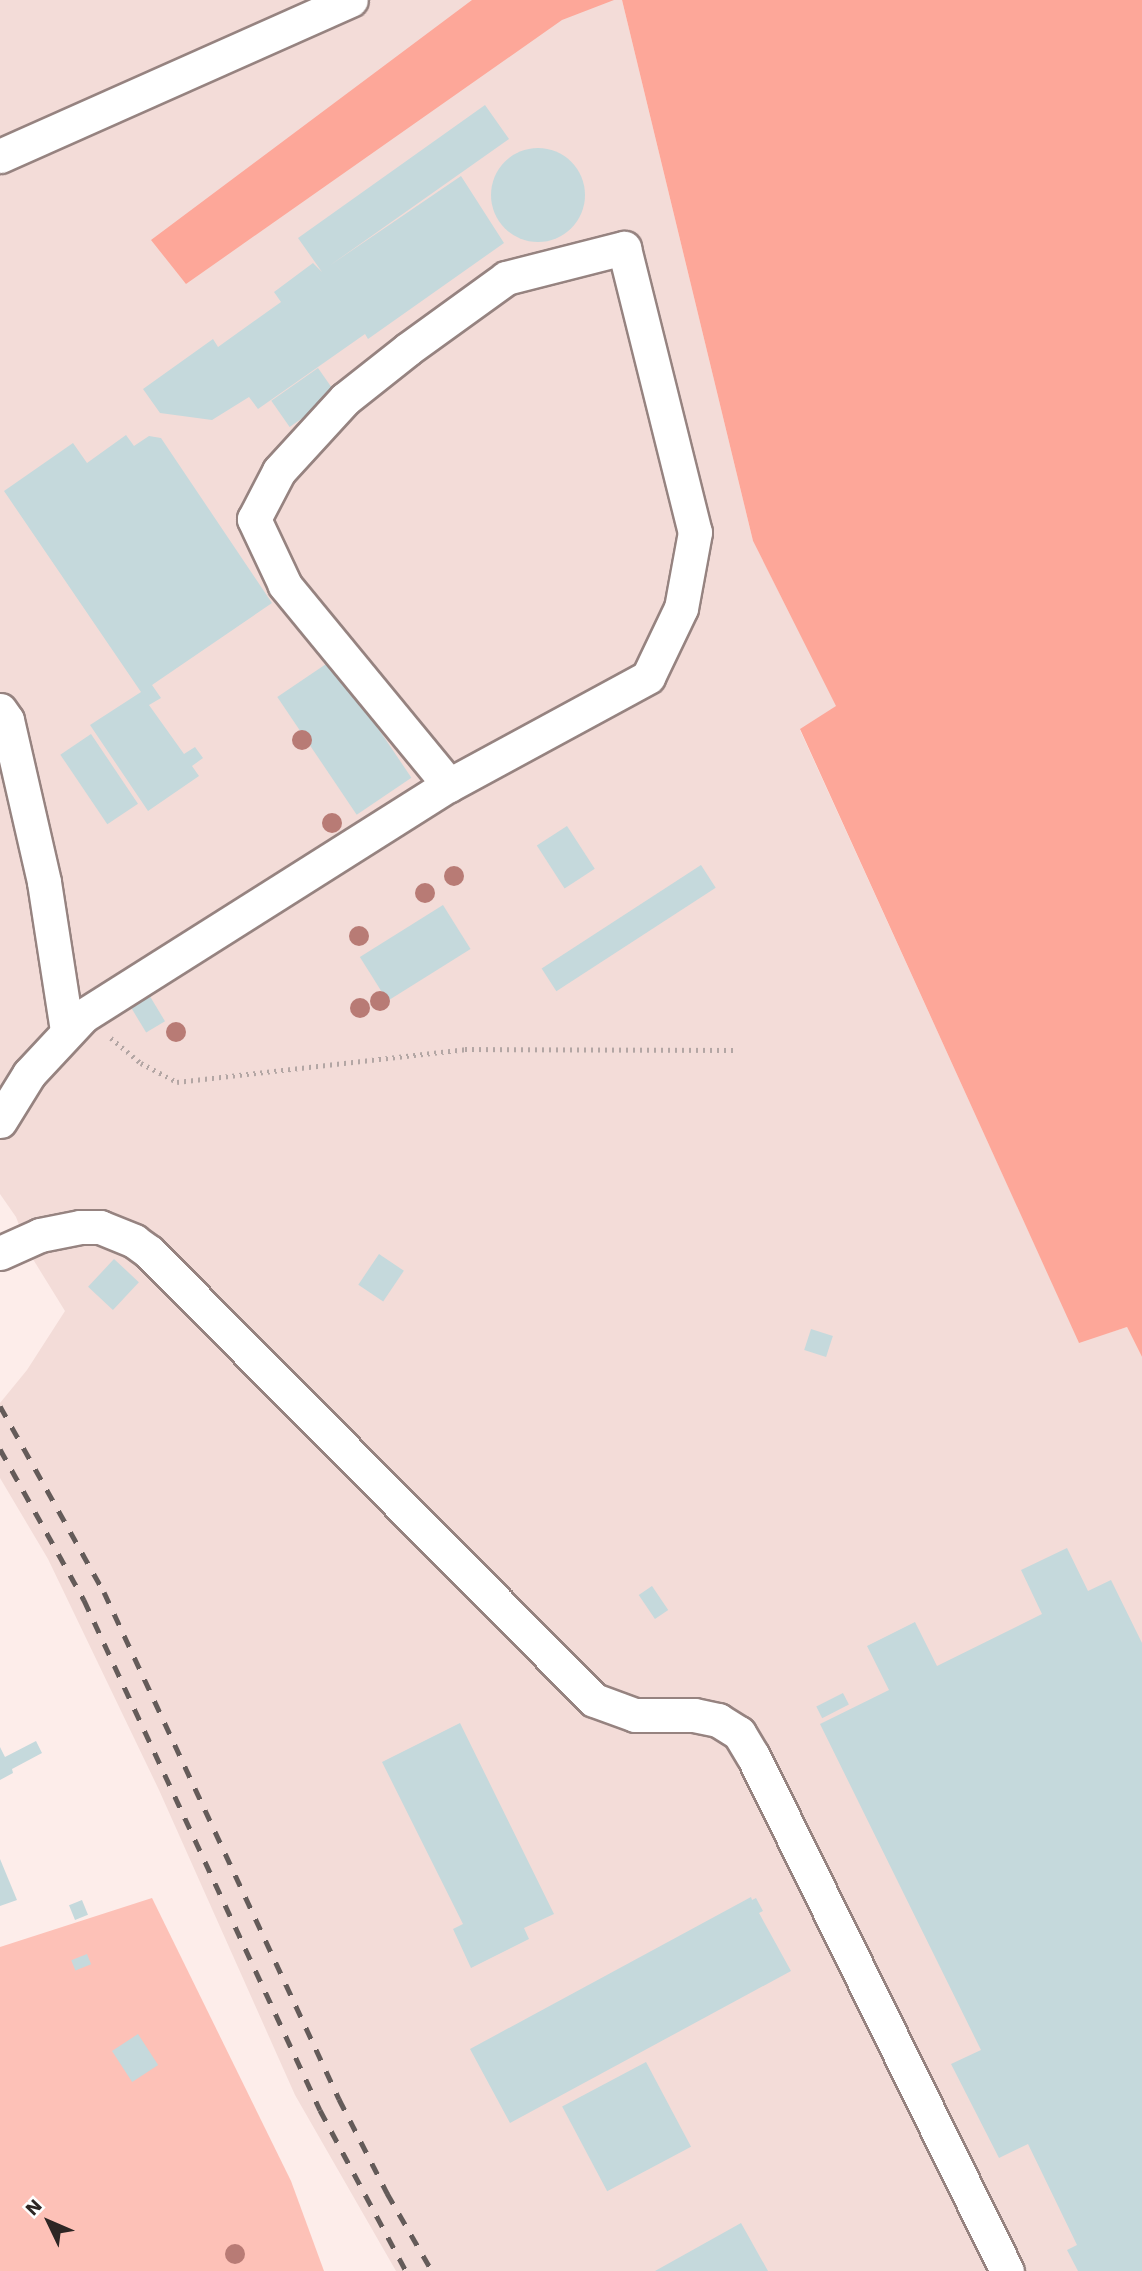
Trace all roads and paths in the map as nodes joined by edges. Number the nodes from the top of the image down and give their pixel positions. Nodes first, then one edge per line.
1 (351, 0) edge
2 (0, 156) edge
3 (0, 710) edge
4 (449, 785) junction
5 (75, 1023) junction
6 (735, 1050) dead end
7 (0, 1121) edge
8 (0, 1253) edge
9 (1007, 2271) edge

1 - 2 street
3 - 5 street
4 - 4 street
4 - 5 street
5 - 6 path
5 - 7 street
8 - 9 street

